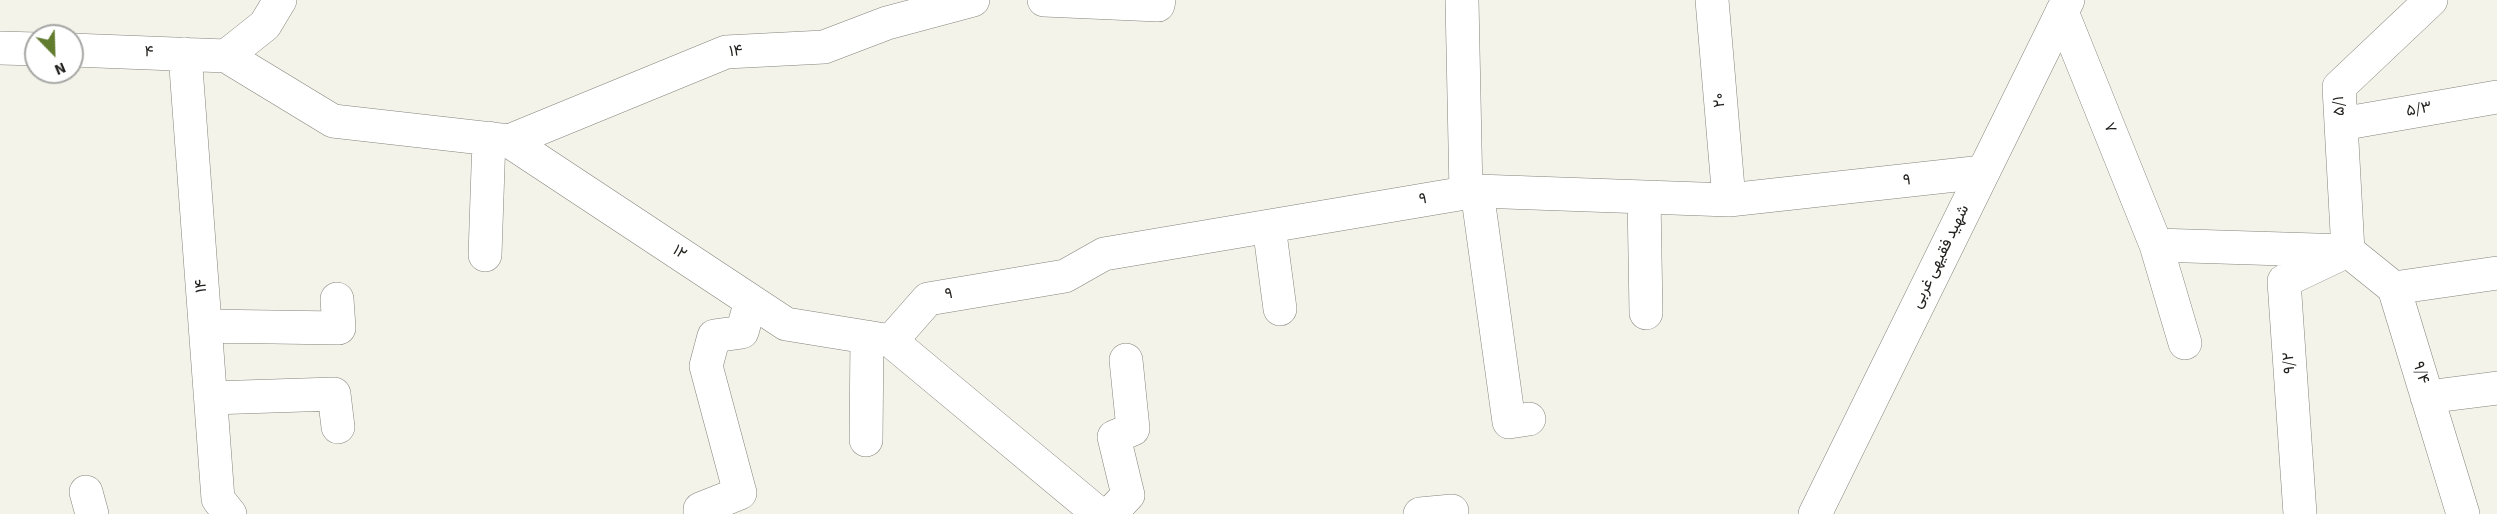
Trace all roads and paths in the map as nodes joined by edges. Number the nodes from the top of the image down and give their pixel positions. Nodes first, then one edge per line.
1 (280, 0) edge
2 (974, 0) edge
3 (1044, 0) edge
4 (1159, 0) edge
5 (1462, 0) edge
6 (1712, 0) edge
7 (2431, 0) edge
8 (2065, 6) edge
9 (0, 48) edge
10 (24, 49) edge
11 (84, 50) edge
12 (185, 54) junction
13 (226, 56) junction
14 (2497, 97) edge
15 (2341, 124) junction
16 (499, 140) junction
17 (1983, 172) junction
18 (1472, 192) junction
19 (1644, 197) junction
20 (1729, 200) junction
21 (1269, 226) junction
22 (2156, 245) junction
23 (2348, 251) junction
24 (485, 255) dead end
25 (2497, 273) edge
26 (2394, 288) junction
27 (337, 300) dead end
28 (751, 301) junction
29 (1280, 309) dead end
30 (1646, 313) dead end
31 (206, 326) junction
32 (879, 339) junction
33 (2185, 343) dead end
34 (1126, 360) dead end
35 (2497, 388) edge
36 (2427, 397) junction
37 (211, 398) junction
38 (1529, 418) dead end
39 (338, 427) dead end
40 (866, 440) dead end
41 (230, 514) edge
42 (700, 514) edge
43 (1099, 514) edge
44 (1110, 514) edge
45 (1815, 514) edge
46 (2300, 514) edge
47 (2463, 514) edge

1 - 13 street
2 - 16 street, ۱۴
3 - 4 street
5 - 18 street
6 - 20 street, ۲۰
7 - 15 street, ۵/۱
8 - 17 street, شهید فقیهی غربی
8 - 22 street, ۷
9 - 10 street
11 - 12 street, ۴
12 - 13 street, ۴
12 - 31 street, ۱۴
13 - 16 street, ۱۲
14 - 15 street, ۵/۳
15 - 23 street, ۵/۱
16 - 24 street
16 - 28 street, ۱۲
17 - 20 street, ۹
17 - 45 street, شهید فقیهی غربی
18 - 19 street, ۹
18 - 21 street, ۹
18 - 38 street
19 - 20 street, ۹
19 - 30 street
21 - 29 street
21 - 32 street, ۹
22 - 23 street
22 - 33 street, ۷
23 - 26 street
23 - 46 street, ۹/۲
25 - 26 street
26 - 36 street, ۹/۴
27 - 31 street
28 - 32 street, ۱۲
28 - 42 street
31 - 37 street, ۱۴
32 - 40 street
32 - 43 street
34 - 44 street
35 - 36 street
36 - 47 street, ۹/۴
37 - 39 street
37 - 41 street, ۱۴

